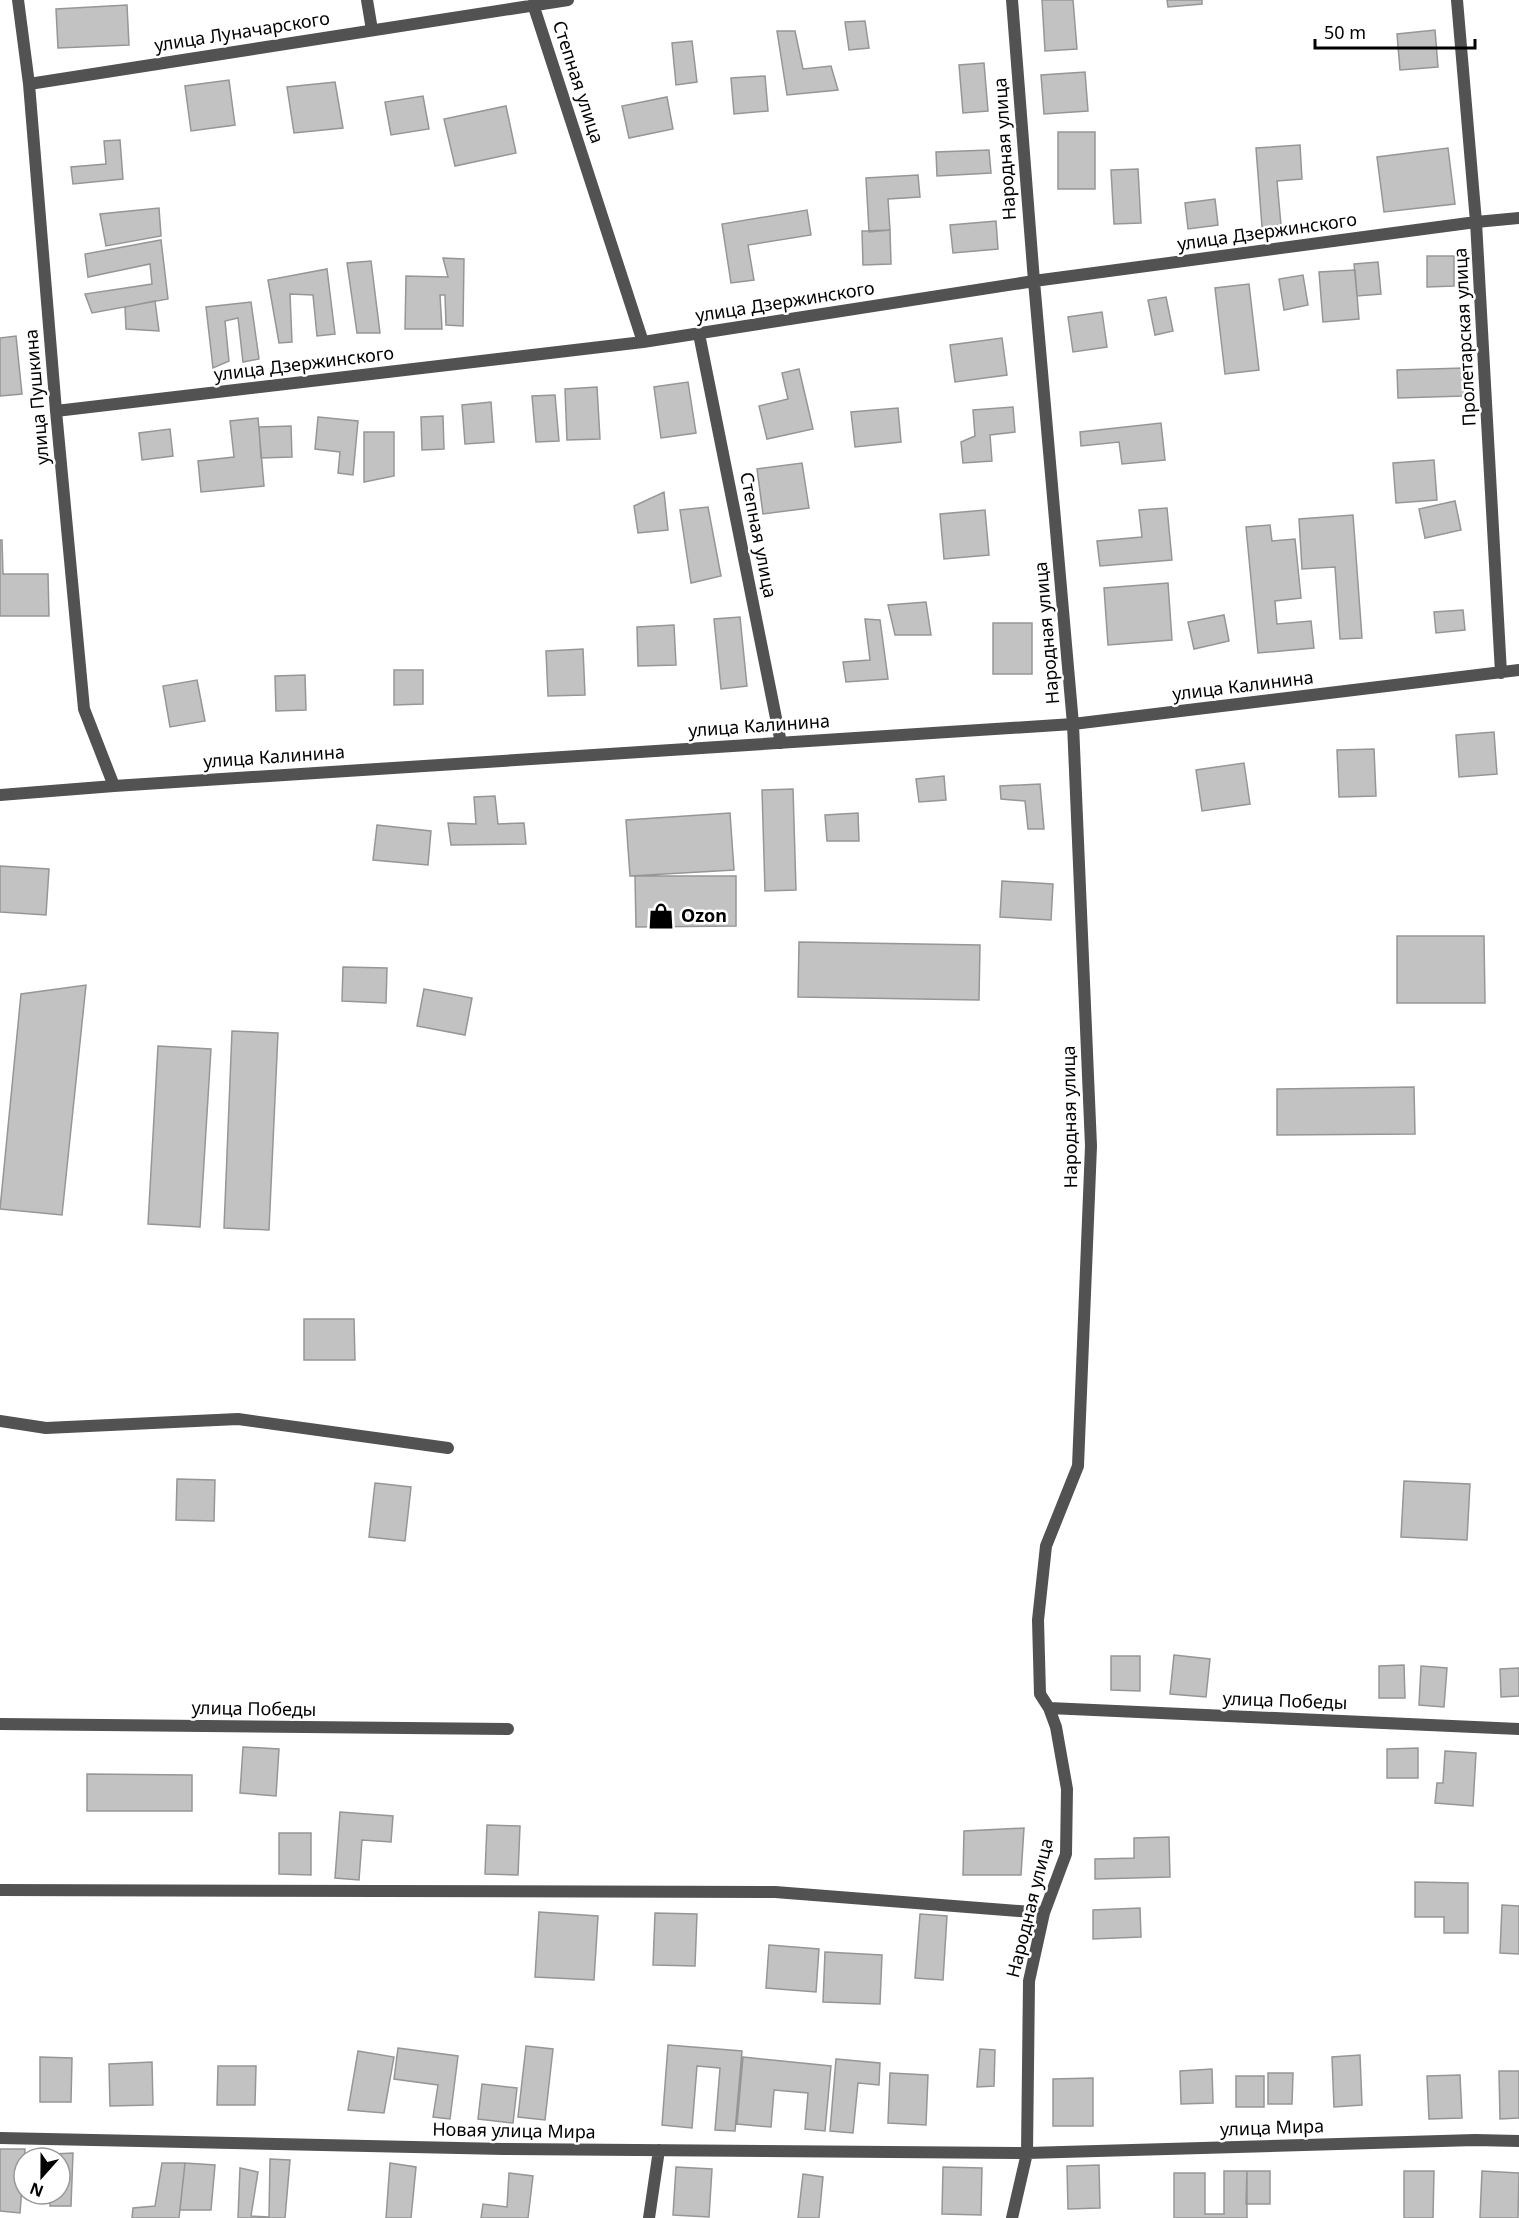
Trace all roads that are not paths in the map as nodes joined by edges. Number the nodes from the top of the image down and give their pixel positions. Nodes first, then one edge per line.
1 (18, 0) edge
2 (367, 0) edge
3 (568, 0) edge
4 (1012, 0) edge
5 (1457, 0) edge
6 (534, 4) junction
7 (372, 30) junction
8 (29, 84) junction
9 (1519, 218) edge
10 (1476, 222) junction
11 (1034, 281) junction
12 (699, 334) junction
13 (643, 342) junction
14 (56, 411) junction
15 (1519, 670) edge
16 (1501, 673) junction
17 (1073, 724) junction
18 (781, 743) junction
19 (114, 786) junction
20 (0, 795) edge
21 (0, 1421) edge
22 (448, 1448) dead end
23 (1049, 1708) junction
24 (0, 1724) edge
25 (508, 1729) dead end
26 (1519, 1729) edge
27 (0, 1890) edge
28 (1044, 1913) junction
29 (0, 2138) edge
30 (1519, 2141) edge
31 (659, 2150) junction
32 (1027, 2153) junction
33 (649, 2218) edge
34 (1012, 2218) edge

1 - 8 street, улица Пушкина
2 - 7 street
3 - 6 street, улица Луначарского
4 - 11 street, Народная улица
5 - 10 street, Пролетарская улица
6 - 7 street, улица Луначарского
6 - 13 street, Степная улица
7 - 8 street, улица Луначарского
8 - 14 street, улица Пушкина
9 - 10 street, улица Дзержинского
10 - 11 street, улица Дзержинского
10 - 16 street, Пролетарская улица
11 - 12 street, улица Дзержинского
11 - 17 street, Народная улица
12 - 13 street, улица Дзержинского
12 - 18 street, Степная улица
13 - 14 street, улица Дзержинского
14 - 19 street, улица Пушкина
15 - 16 street, улица Калинина
16 - 17 street, улица Калинина
17 - 18 street, улица Калинина
17 - 23 street, Народная улица
18 - 19 street, улица Калинина
19 - 20 street, улица Калинина
21 - 22 street
23 - 26 street, улица Победы
23 - 28 street, Народная улица
24 - 25 street, улица Победы
27 - 28 street
28 - 32 street, Народная улица
29 - 31 street, Новая улица Мира
30 - 32 street, улица Мира
31 - 32 street, Новая улица Мира
31 - 33 street
32 - 34 street, Народная улица

